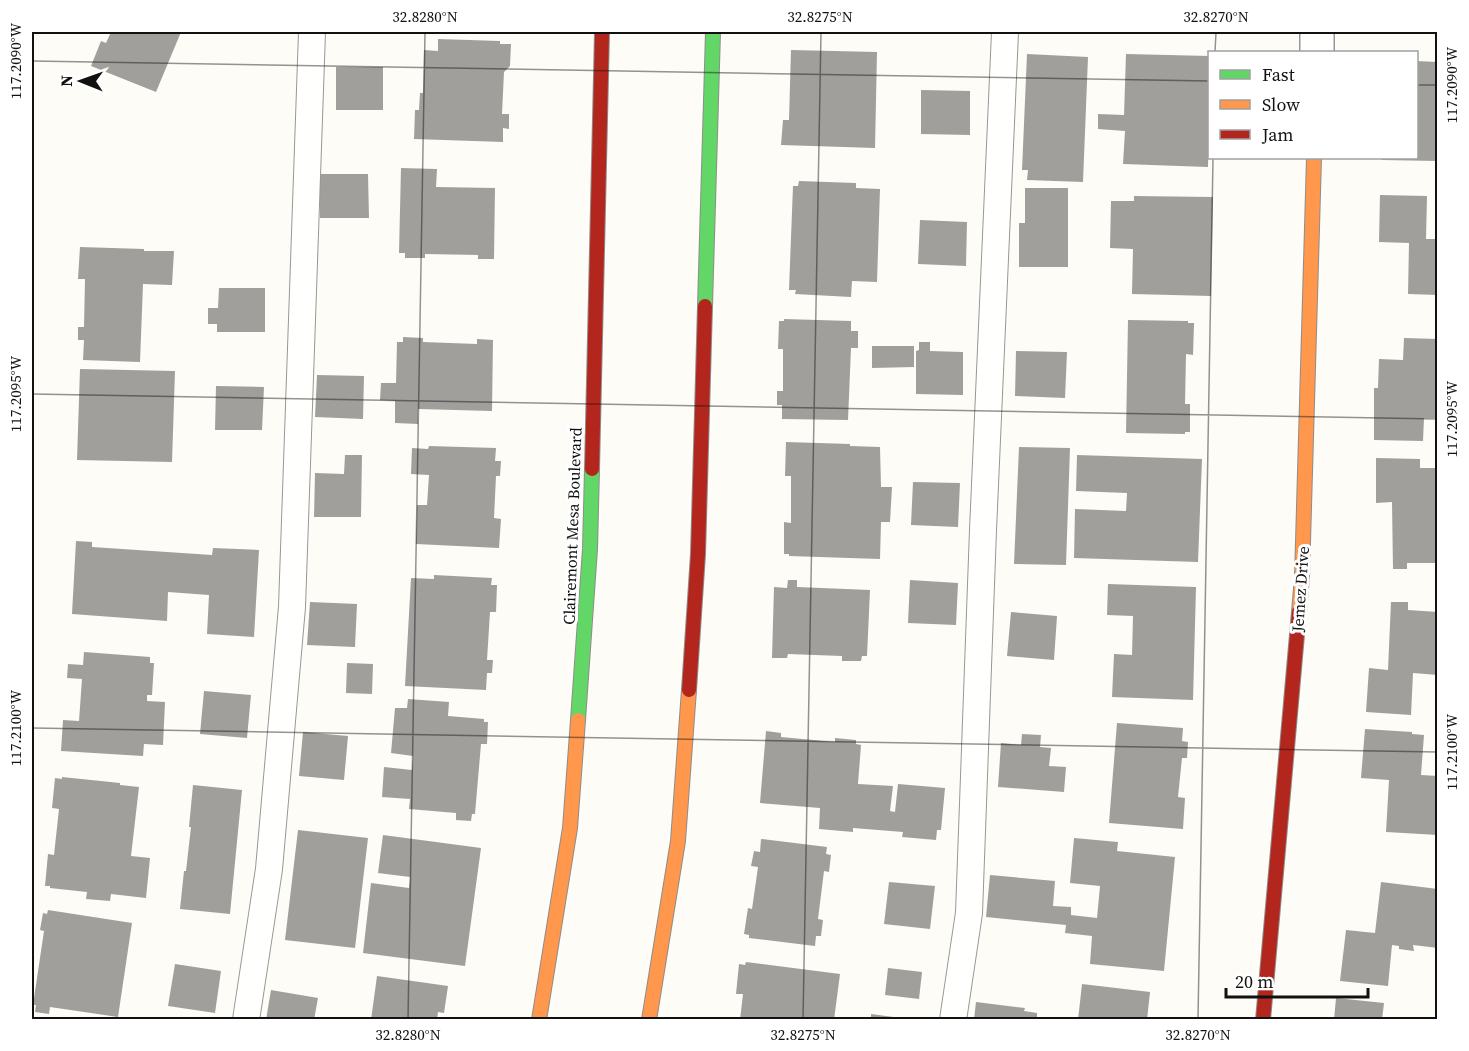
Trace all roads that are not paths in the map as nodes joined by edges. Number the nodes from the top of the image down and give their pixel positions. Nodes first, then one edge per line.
1 (312, 32) edge
2 (602, 32) edge
3 (713, 32) edge
4 (1005, 32) edge
5 (1317, 32) edge
6 (1317, 51) edge
7 (1314, 159) edge
8 (246, 1020) edge
9 (539, 1020) edge
10 (649, 1020) edge
11 (953, 1020) edge
12 (1263, 1020) edge

1 - 8 lane
2 - 9 main road, Clairemont Mesa Boulevard
3 - 10 main road
4 - 11 lane
5 - 6 street
7 - 12 main road, Jemez Drive

